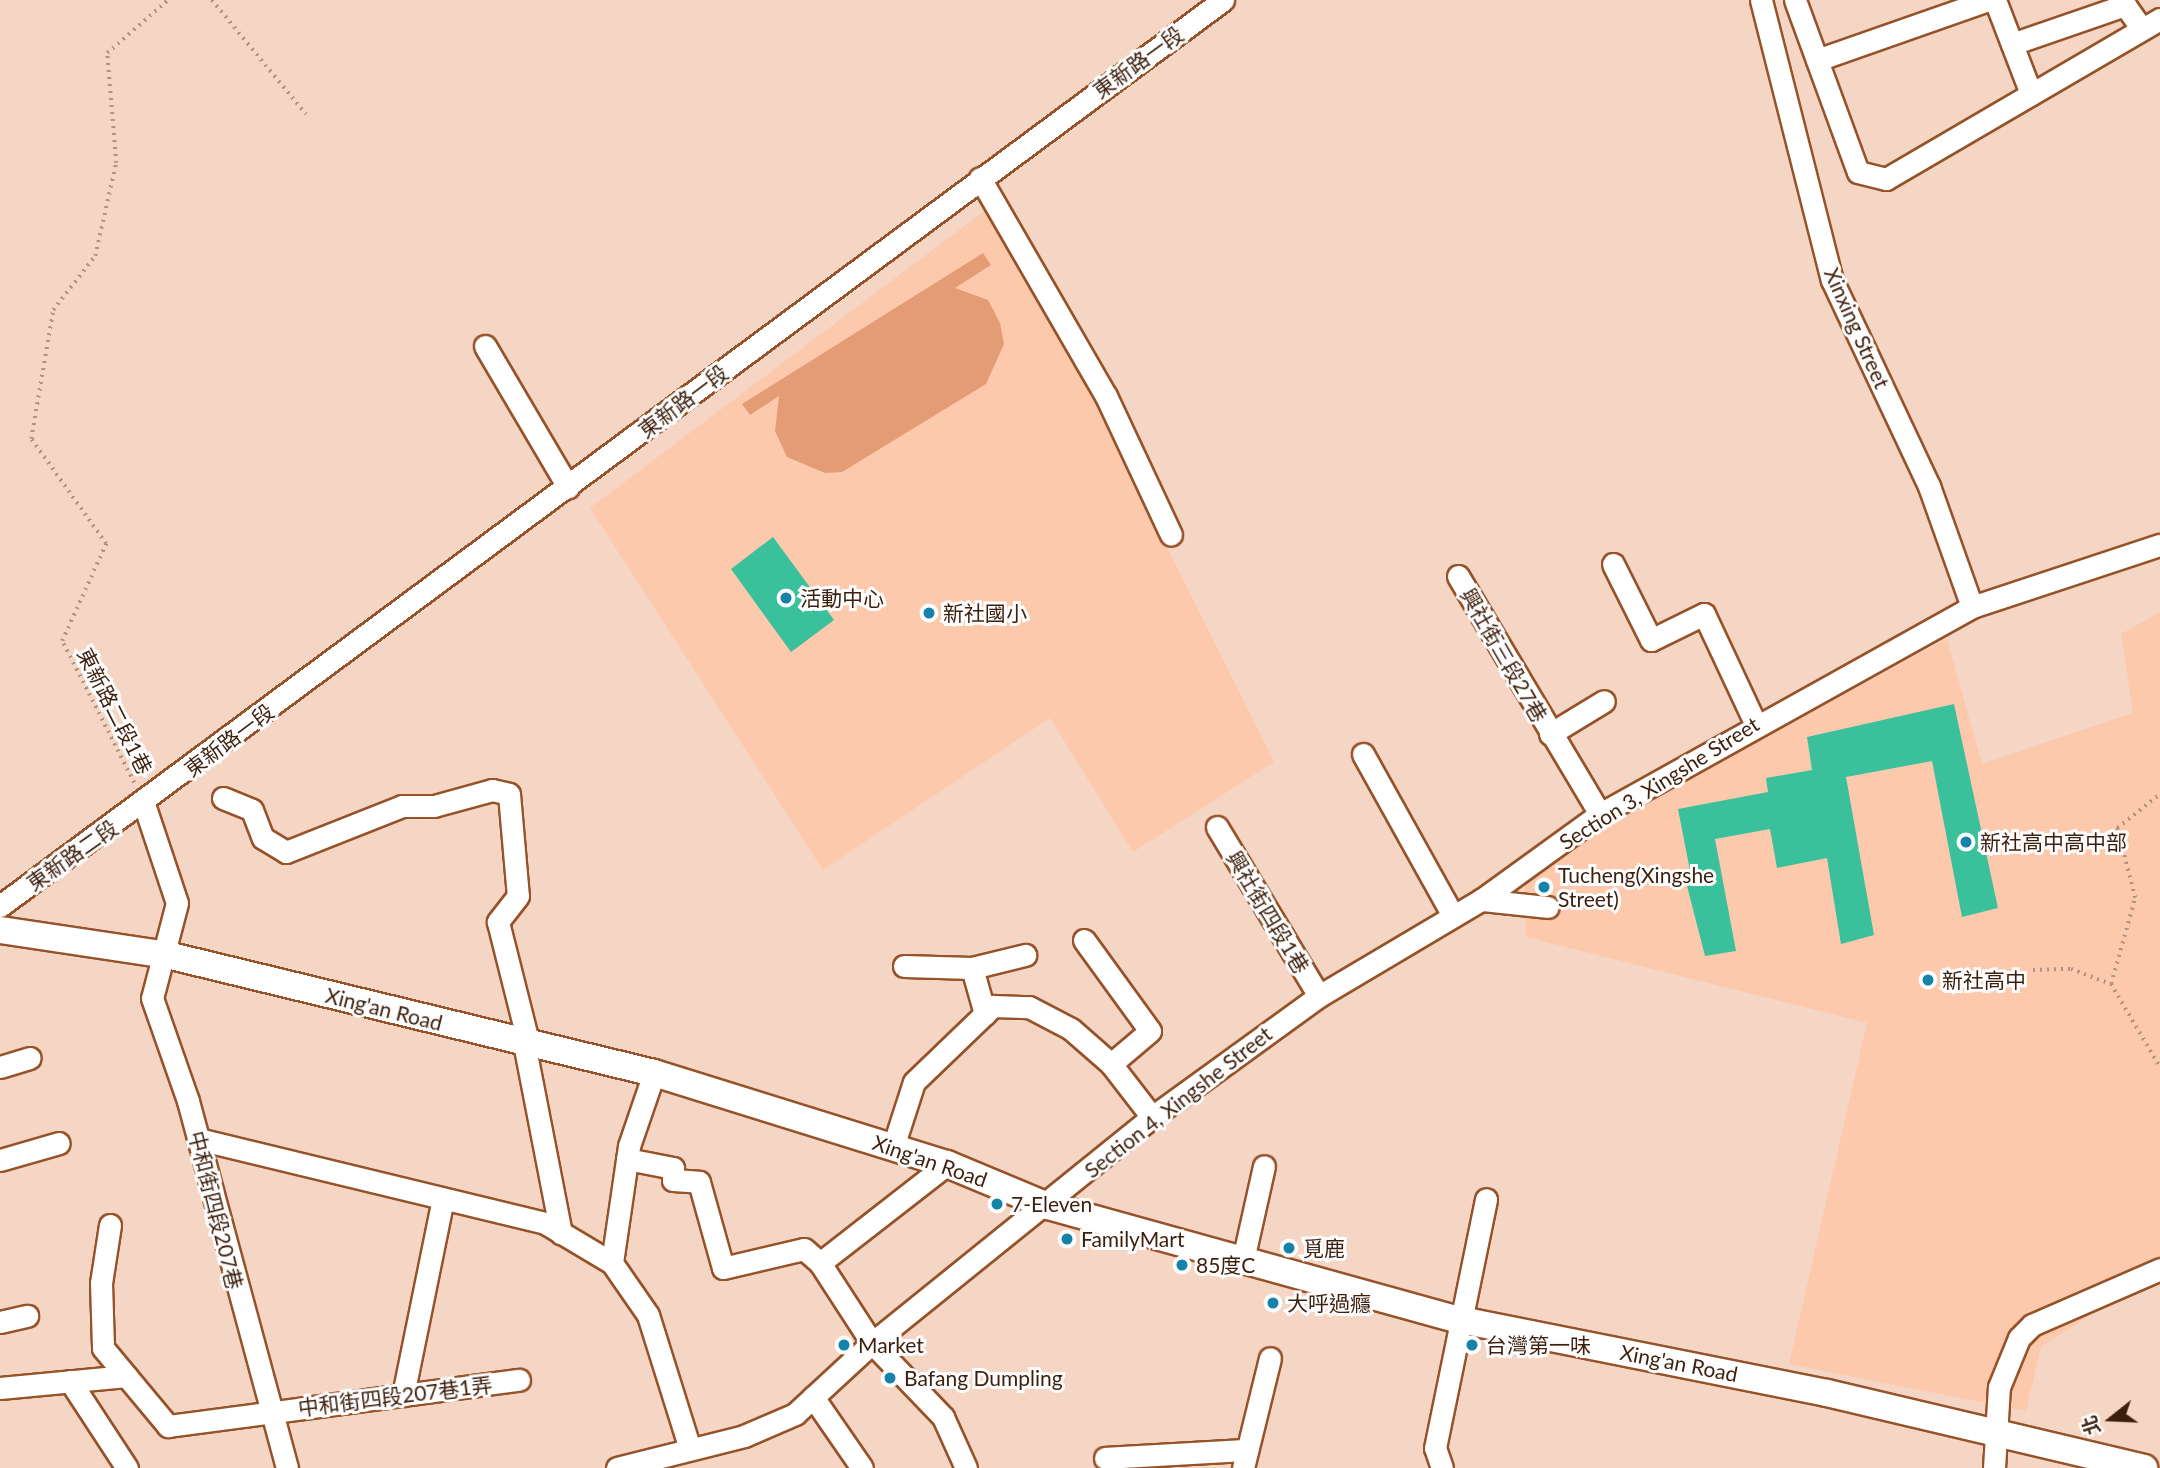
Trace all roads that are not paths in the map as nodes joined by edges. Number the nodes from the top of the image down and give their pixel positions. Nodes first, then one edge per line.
1 (1223, 0) edge
2 (1761, 0) edge
3 (1795, 0) edge
4 (1988, 0) edge
5 (1995, 0) edge
6 (2131, 2) edge
7 (2151, 24) edge
8 (2012, 44) junction
9 (1817, 60) junction
10 (2031, 94) junction
11 (980, 178) junction
12 (485, 346) dead end
13 (568, 487) junction
14 (1171, 535) dead end
15 (2160, 545) edge
16 (1613, 564) dead end
17 (1458, 576) dead end
18 (1972, 607) junction
19 (1604, 701) dead end
20 (1755, 723) junction
21 (1550, 734) junction
22 (1363, 754) dead end
23 (223, 799) dead end
24 (144, 804) junction
25 (1600, 814) junction
26 (1217, 827) dead end
27 (1481, 900) junction
28 (0, 906) edge
29 (1548, 907) dead end
30 (1452, 916) junction
31 (0, 930) edge
32 (1084, 940) dead end
33 (167, 955) junction
34 (1025, 955) dead end
35 (904, 966) dead end
36 (972, 968) junction
37 (1319, 996) junction
38 (985, 1014) junction
39 (526, 1044) junction
40 (30, 1058) dead end
41 (1111, 1064) junction
42 (0, 1067) edge
43 (654, 1073) junction
44 (1152, 1117) junction
45 (198, 1139) junction
46 (59, 1143) dead end
47 (893, 1147) junction
48 (627, 1159) junction
49 (0, 1160) edge
50 (947, 1164) junction
51 (1264, 1166) dead end
52 (443, 1199) junction
53 (1486, 1199) dead end
54 (1048, 1206) junction
55 (110, 1225) dead end
56 (561, 1233) junction
57 (1243, 1260) junction
58 (612, 1263) junction
59 (820, 1263) junction
60 (2160, 1269) edge
61 (27, 1316) dead end
62 (1456, 1319) junction
63 (0, 1322) edge
64 (872, 1343) junction
65 (1270, 1358) dead end
66 (126, 1376) junction
67 (519, 1380) dead end
68 (70, 1381) junction
69 (0, 1388) edge
70 (403, 1395) junction
71 (813, 1397) junction
72 (270, 1411) junction
73 (1995, 1433) junction
74 (690, 1450) junction
75 (1105, 1458) dead end
76 (1243, 1459) edge
77 (127, 1468) edge
78 (286, 1468) edge
79 (617, 1468) edge
80 (862, 1468) edge
81 (966, 1468) edge
82 (1442, 1468) edge
83 (1994, 1468) edge
84 (2144, 1468) edge

1 - 11 street, 東新路一段
2 - 18 street, Xinxing Street
3 - 9 street
4 - 9 street
5 - 8 street
6 - 7 street
6 - 8 street
7 - 10 street
8 - 10 street
9 - 10 street
11 - 13 street, 東新路一段
11 - 14 street
12 - 13 street
13 - 24 street, 東新路一段
15 - 18 street, Section 3, Xingshe Street
16 - 20 street
17 - 21 street, 興社街三段27巷
18 - 20 street, Section 3, Xingshe Street
19 - 21 street, 興社街三段27巷
20 - 25 street, Section 3, Xingshe Street
21 - 25 street, 興社街三段27巷
22 - 30 street
23 - 39 street
24 - 28 street, 東新路二段
24 - 33 street, 中和街四段207巷
25 - 27 street, Section 3, Xingshe Street
26 - 37 street, 興社街四段1巷
27 - 29 street
27 - 30 street, Section 3, Xingshe Street
30 - 37 street, Section 3, Xingshe Street
31 - 33 main road, Xing'an Road
32 - 41 street
33 - 39 main road, Xing'an Road
33 - 45 street, 中和街四段207巷
34 - 36 street
35 - 36 street
36 - 38 street
37 - 44 street, Section 4, Xingshe Street
38 - 41 street
38 - 47 street
39 - 43 main road, Xing'an Road
39 - 56 street
40 - 42 street
41 - 44 street
43 - 47 main road, Xing'an Road
43 - 48 street
44 - 54 street, Section 4, Xingshe Street
45 - 52 street
45 - 72 street, 中和街四段207巷
46 - 49 street
47 - 50 main road, Xing'an Road
48 - 58 street
48 - 59 street
50 - 54 main road, Xing'an Road
50 - 59 street
51 - 57 street
52 - 56 street
52 - 70 street
53 - 62 street
54 - 57 main road, Xing'an Road
54 - 64 street, Section 4, Xingshe Street
55 - 66 street
56 - 58 street
57 - 62 main road, Xing'an Road
58 - 74 street
59 - 64 street
60 - 73 street
61 - 63 street
62 - 73 main road, Xing'an Road
62 - 82 street
64 - 71 street, Section 4, Xingshe Street
64 - 81 street
65 - 76 street
66 - 68 street
66 - 72 street, 中和街四段207巷1弄
67 - 70 street, 中和街四段207巷1弄
68 - 69 street
68 - 77 street
70 - 72 street, 中和街四段207巷1弄
71 - 74 street, Section 4, Xingshe Street
71 - 80 street
72 - 78 street, 中和街四段207巷
73 - 83 street
73 - 84 main road, Xing'an Road
74 - 79 street, Section 4, Xingshe Street
75 - 76 street

